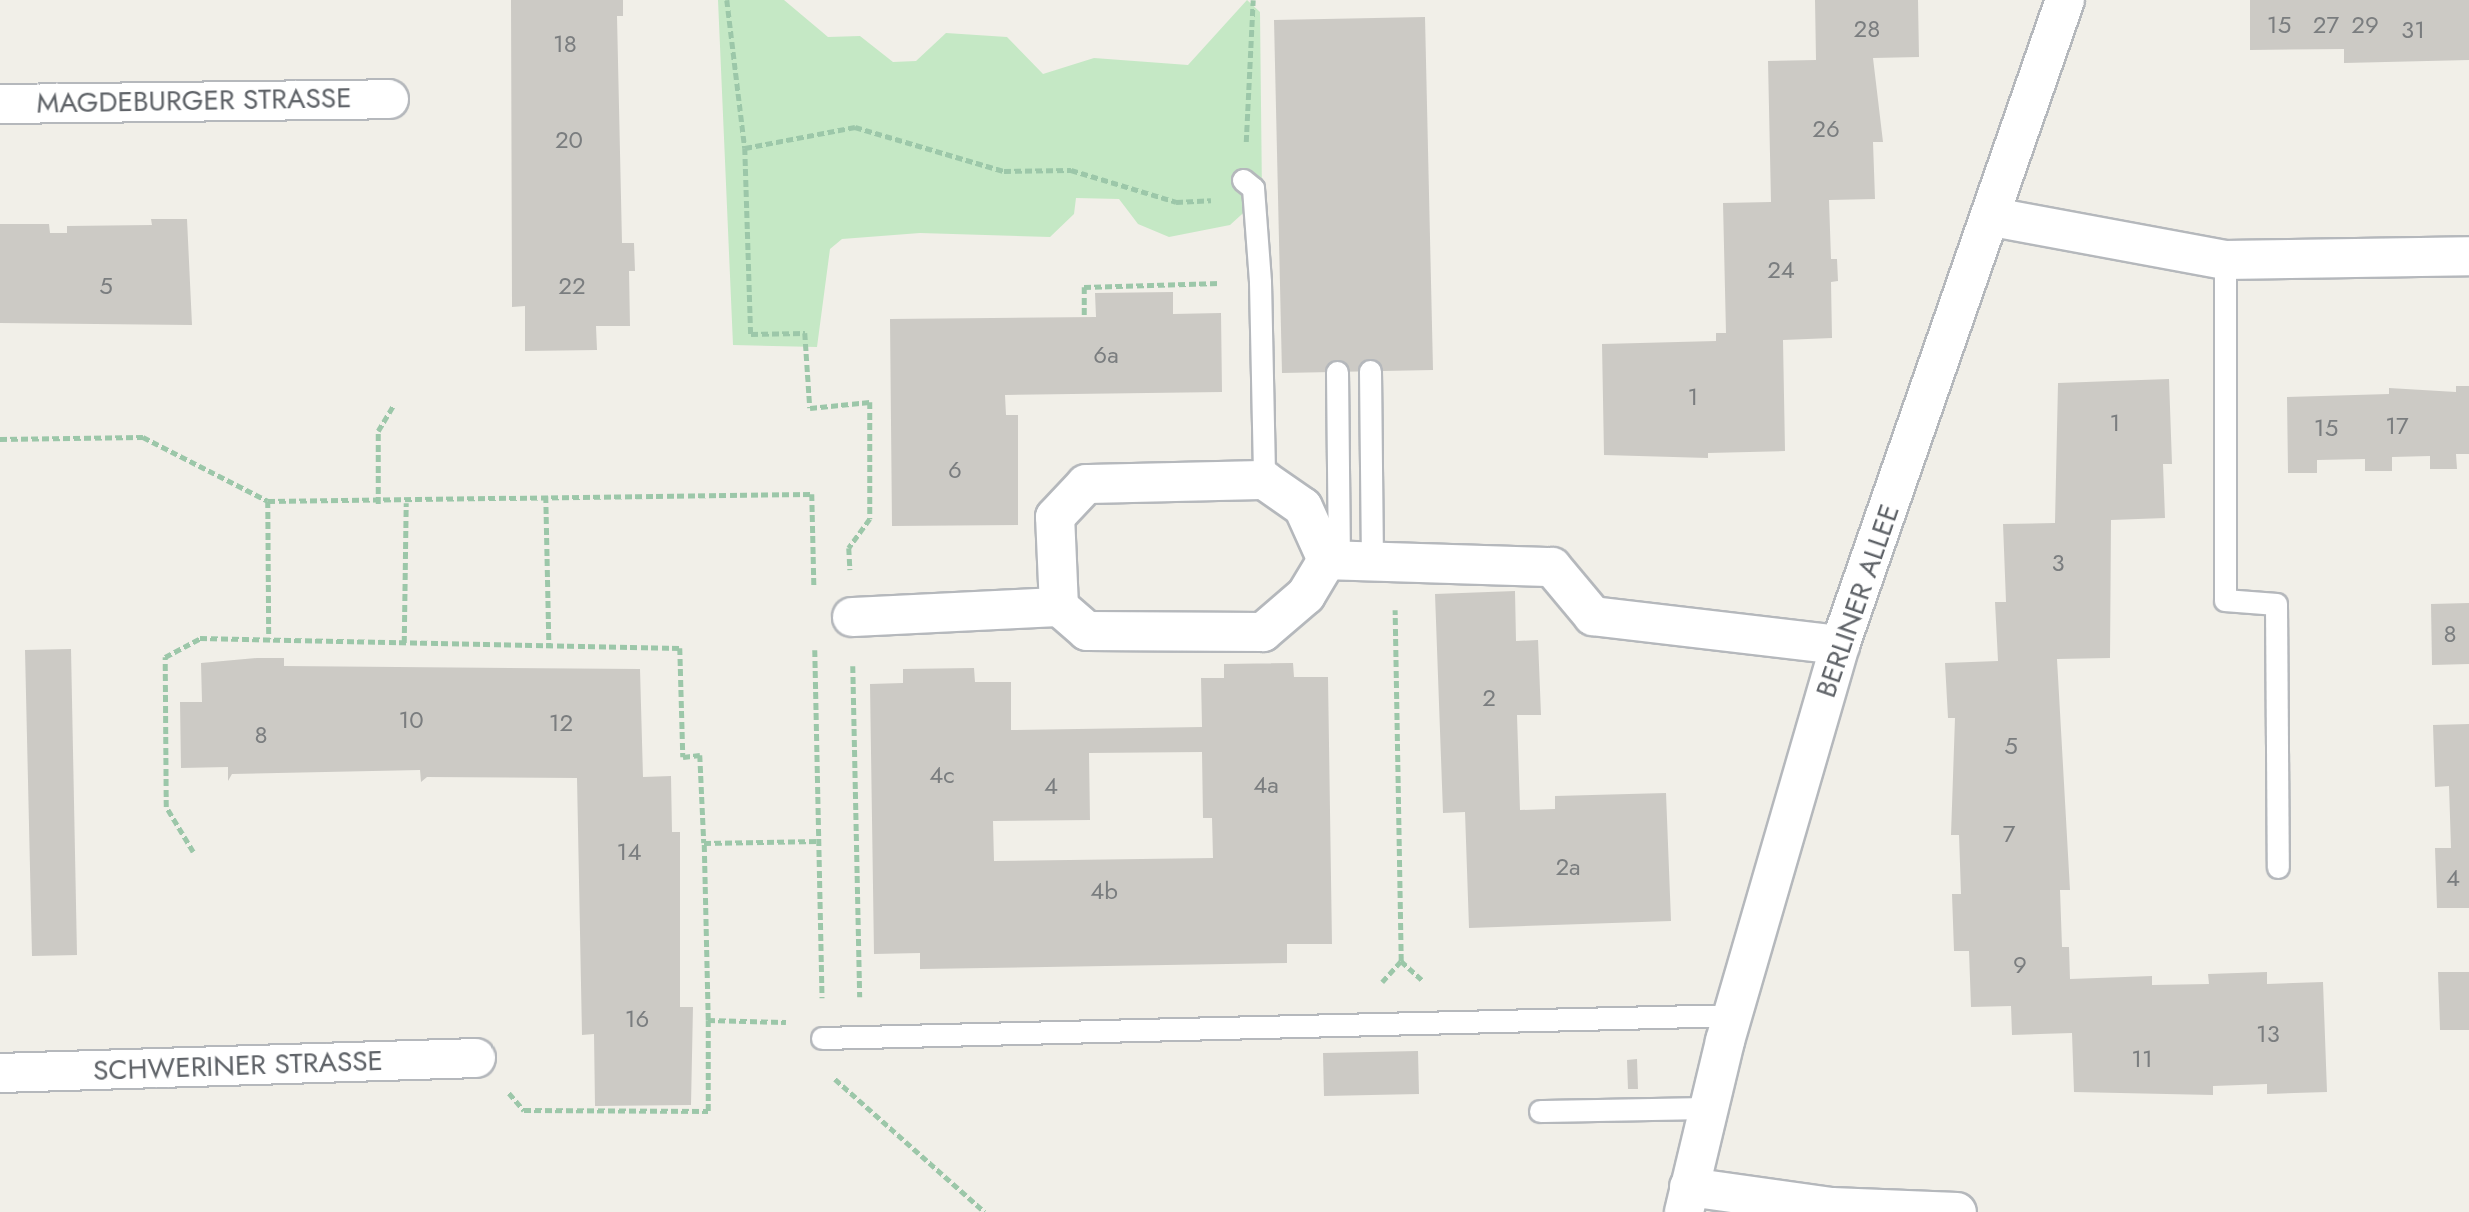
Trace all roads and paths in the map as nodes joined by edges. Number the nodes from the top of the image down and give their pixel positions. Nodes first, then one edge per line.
1 (727, 0) edge
2 (1253, 0) edge
3 (2065, 0) edge
4 (389, 99) dead end
5 (0, 104) edge
6 (745, 148) junction
7 (1243, 180) junction
8 (1993, 217) junction
9 (2469, 256) edge
10 (2225, 260) junction
11 (1260, 282) junction
12 (1084, 315) dead end
13 (1370, 371) dead end
14 (1337, 372) dead end
15 (394, 404) dead end
16 (0, 439) edge
17 (1264, 480) junction
18 (546, 496) junction
19 (268, 501) junction
20 (406, 503) junction
21 (378, 504) junction
22 (1359, 560) junction
23 (814, 590) dead end
24 (1059, 607) junction
25 (852, 617) junction
26 (269, 639) junction
27 (404, 643) junction
28 (815, 644) dead end
29 (549, 645) junction
30 (1840, 645) junction
31 (818, 841) junction
32 (704, 843) junction
33 (193, 852) dead end
34 (2278, 867) dead end
35 (1378, 987) dead end
36 (861, 1012) dead end
37 (1737, 1015) junction
38 (708, 1020) junction
39 (822, 1030) junction
40 (476, 1058) joint
41 (0, 1073) edge
42 (1709, 1108) junction
43 (1540, 1111) dead end
44 (1687, 1200) edge
45 (985, 1212) edge
46 (1957, 1212) edge

1 - 6 path
2 - 7 path
3 - 8 street, BERLINER ALLEE
4 - 5 street, MAGDEBURGER STRASSE
6 - 7 path
6 - 25 path
7 - 11 lane
8 - 10 street
8 - 30 street, BERLINER ALLEE
9 - 10 street
10 - 34 lane
11 - 12 path
11 - 17 lane
13 - 22 lane
14 - 22 lane
15 - 21 path
16 - 19 path
17 - 22 street
17 - 24 street
18 - 20 path
18 - 23 path
18 - 29 path
19 - 21 path
19 - 26 path
20 - 21 path
20 - 27 path
22 - 24 street
22 - 30 street
22 - 35 path
24 - 25 street
25 - 36 path
26 - 27 path
26 - 33 path
27 - 29 path
28 - 31 path
29 - 32 path
30 - 37 street, BERLINER ALLEE
31 - 32 path
31 - 39 path
32 - 38 path
37 - 39 lane
37 - 42 street, BERLINER ALLEE
38 - 39 path
38 - 40 path
39 - 45 path
40 - 41 street, SCHWERINER STRASSE
42 - 43 lane
42 - 44 street, BERLINER ALLEE
44 - 46 street

